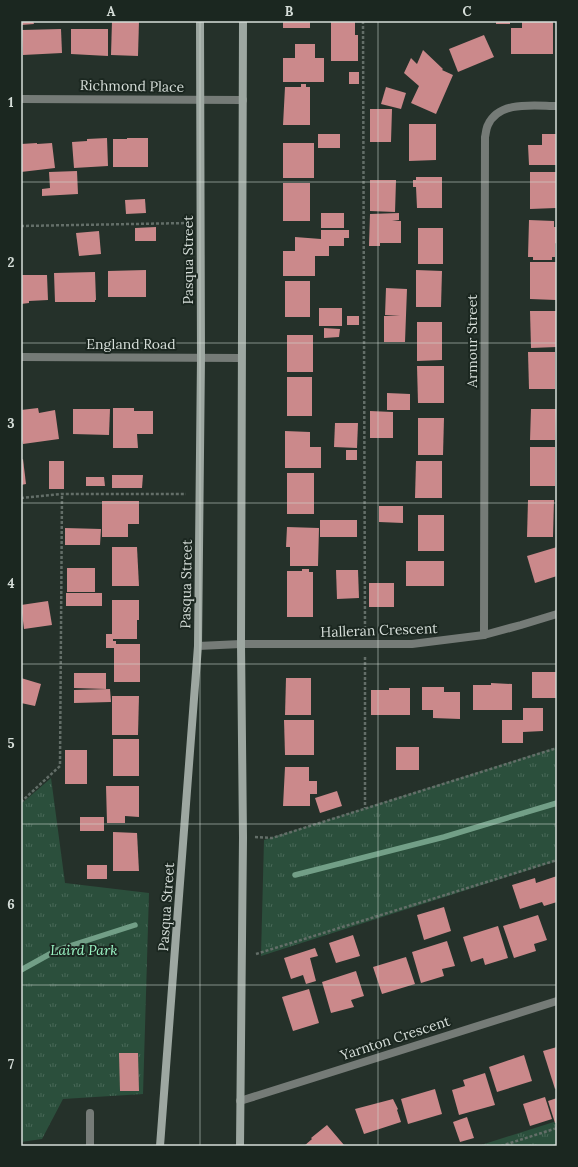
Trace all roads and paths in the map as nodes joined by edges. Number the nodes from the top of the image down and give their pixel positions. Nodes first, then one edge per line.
1 (200, 21) edge
2 (243, 21) edge
3 (363, 21) edge
4 (21, 99) edge
5 (200, 100) junction
6 (243, 100) junction
7 (557, 106) edge
8 (201, 222) junction
9 (21, 226) edge
10 (21, 357) edge
11 (201, 357) junction
12 (242, 358) junction
13 (62, 494) junction
14 (200, 494) junction
15 (21, 498) edge
16 (557, 614) edge
17 (484, 634) junction
18 (241, 644) junction
19 (365, 644) junction
20 (198, 646) junction
21 (557, 748) edge
22 (21, 802) edge
23 (365, 808) junction
24 (243, 837) junction
25 (557, 860) edge
26 (242, 959) junction
27 (557, 1001) edge
28 (240, 1101) junction
29 (90, 1114) dead end
30 (557, 1128) edge
31 (90, 1146) edge
32 (160, 1146) edge
33 (240, 1146) edge
34 (501, 1146) edge

1 - 5 main road, Pasqua Street
2 - 6 main road
3 - 19 path
4 - 5 street, Richmond Place
5 - 6 street, Richmond Place
5 - 8 main road, Pasqua Street
6 - 12 main road
7 - 17 street, Armour Street
8 - 9 path
8 - 11 main road, Pasqua Street
10 - 11 street, England Road
11 - 12 street, England Road
11 - 14 main road, Pasqua Street
12 - 18 main road
13 - 14 path
13 - 15 path
13 - 22 path
14 - 20 main road, Pasqua Street
16 - 17 street, Halleran Crescent
17 - 19 street, Halleran Crescent
18 - 19 street, Halleran Crescent
18 - 20 street, Halleran Crescent
18 - 24 main road
19 - 23 path
20 - 32 main road, Pasqua Street
21 - 23 path
23 - 24 path
24 - 26 main road
25 - 26 path
26 - 28 main road
27 - 28 street, Yarnton Crescent
28 - 33 main road
29 - 31 street
30 - 34 path

